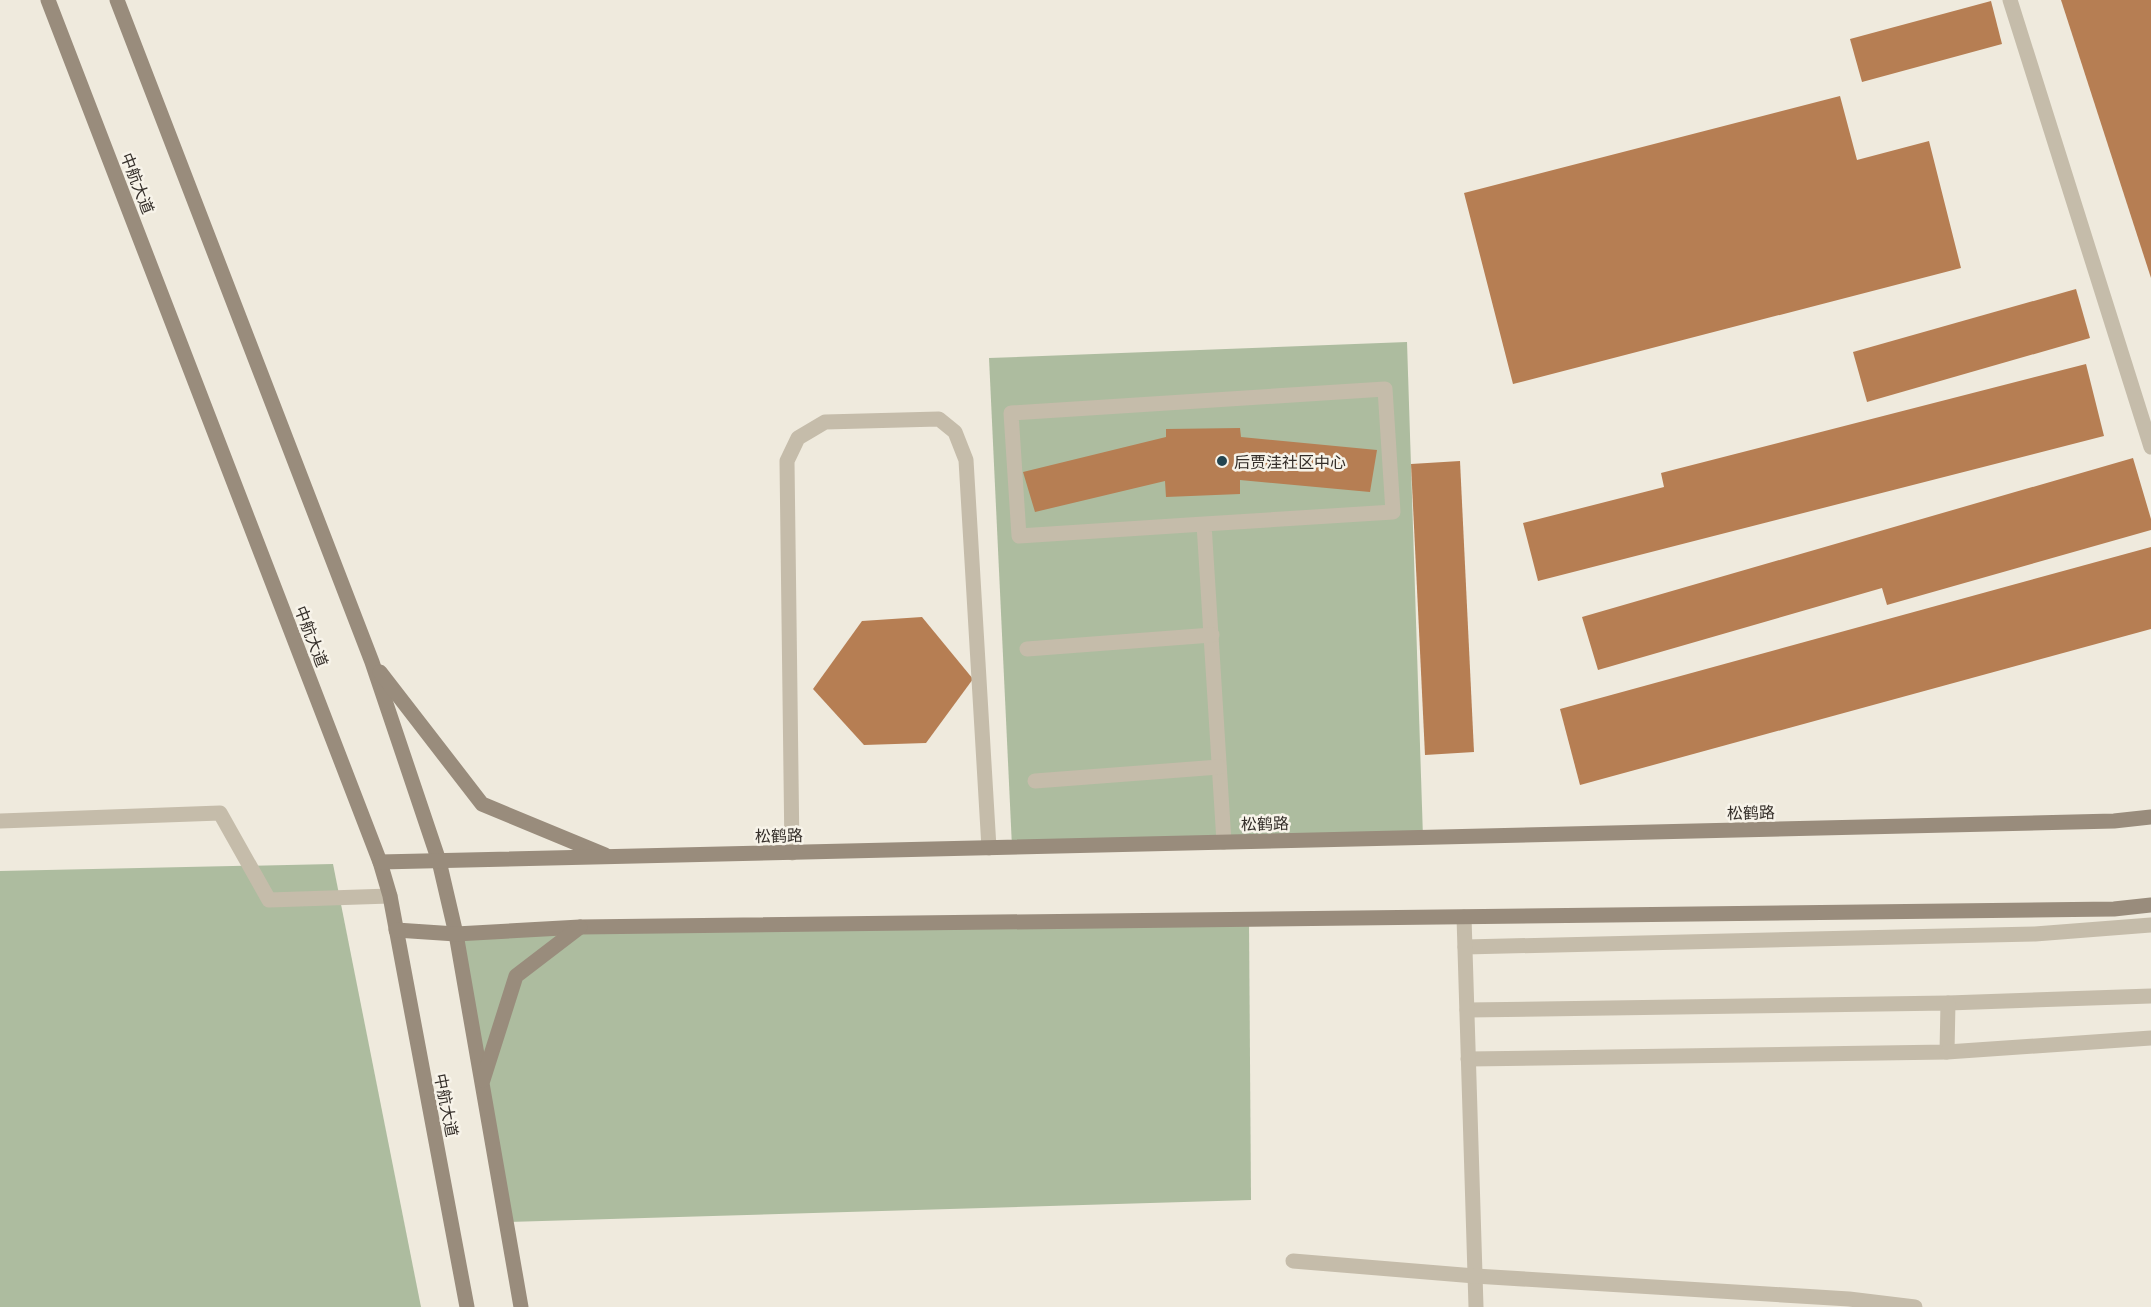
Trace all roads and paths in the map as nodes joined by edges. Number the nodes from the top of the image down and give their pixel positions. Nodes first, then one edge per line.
1 (48, 0) edge
2 (117, 0) edge
3 (2010, 0) edge
4 (2151, 447) edge
5 (1204, 524) junction
6 (1212, 635) junction
7 (1027, 649) dead end
8 (372, 662) junction
9 (1219, 767) junction
10 (1035, 781) dead end
11 (2151, 817) edge
12 (0, 821) edge
13 (1224, 842) junction
14 (989, 848) junction
15 (792, 853) junction
16 (611, 857) junction
17 (439, 861) junction
18 (380, 862) junction
19 (390, 896) junction
20 (2151, 905) edge
21 (1464, 917) junction
22 (2151, 925) edge
23 (580, 927) junction
24 (396, 930) junction
25 (456, 933) junction
26 (1465, 947) junction
27 (2151, 996) edge
28 (1948, 1003) junction
29 (1467, 1010) junction
30 (2151, 1038) edge
31 (1947, 1052) junction
32 (1468, 1059) junction
33 (482, 1083) junction
34 (1293, 1261) dead end
35 (1475, 1276) junction
36 (467, 1307) edge
37 (521, 1307) edge
38 (1476, 1307) edge
39 (1915, 1307) edge

1 - 18 main road, 中航大道
2 - 8 main road
3 - 4 street
5 - 5 street
5 - 6 street
6 - 7 street
6 - 9 street
8 - 16 main road
8 - 17 main road
9 - 10 street
9 - 13 street
11 - 13 main road, 松鹤路
12 - 19 street
13 - 14 main road, 松鹤路
14 - 15 main road, 松鹤路
14 - 15 street
15 - 16 main road, 松鹤路
16 - 17 main road, 松鹤路
17 - 18 main road, 松鹤路
17 - 25 main road
18 - 19 main road, 中航大道
19 - 24 main road, 中航大道
20 - 21 main road
21 - 23 main road
21 - 26 street
22 - 26 street
23 - 25 main road
23 - 33 main road
24 - 25 main road
24 - 36 main road, 中航大道
25 - 33 main road
26 - 29 street
27 - 28 street
28 - 29 street
28 - 31 street
29 - 32 street
30 - 31 street
31 - 32 street
32 - 35 street
33 - 37 main road
34 - 35 street
35 - 38 street
35 - 39 street

